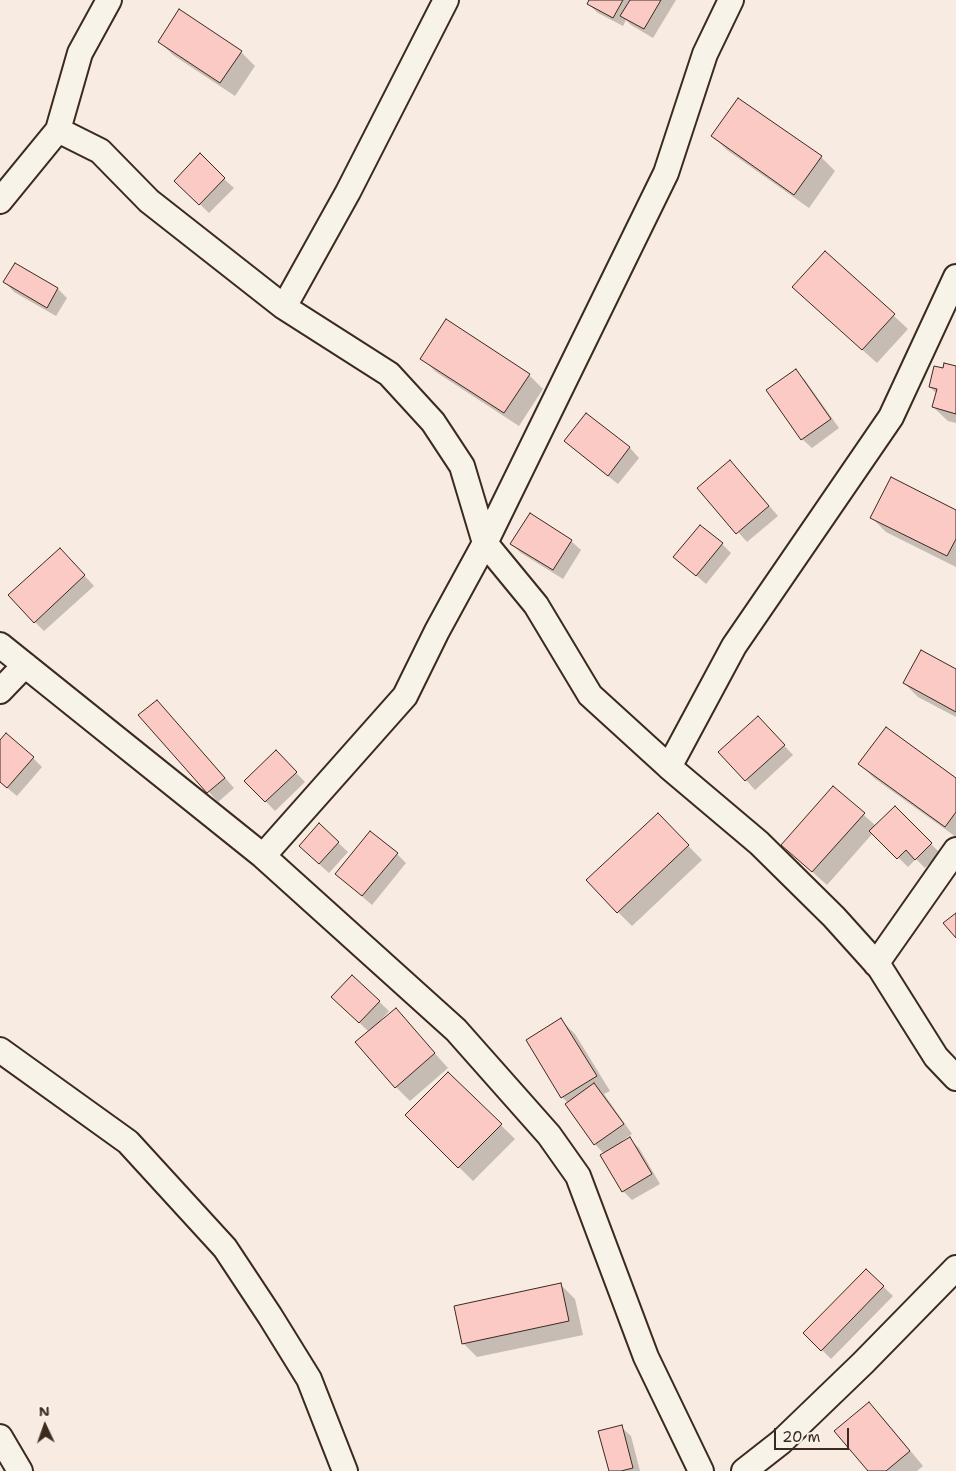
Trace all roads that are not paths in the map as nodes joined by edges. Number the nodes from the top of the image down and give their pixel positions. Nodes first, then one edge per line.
1 (109, 0) edge
2 (446, 0) edge
3 (731, 0) edge
4 (58, 130) junction
5 (0, 201) edge
6 (956, 277) edge
7 (284, 307) junction
8 (485, 542) junction
9 (0, 645) edge
10 (25, 666) junction
11 (0, 691) edge
12 (669, 767) junction
13 (956, 850) edge
14 (263, 856) junction
15 (876, 964) junction
16 (0, 1050) edge
17 (956, 1078) edge
18 (956, 1268) edge
19 (0, 1437) edge
20 (20, 1471) edge
21 (345, 1471) edge
22 (701, 1471) edge
23 (744, 1471) edge

1 - 4 street
2 - 7 street
3 - 8 street
4 - 5 street
4 - 7 street
6 - 12 street
7 - 8 street
8 - 12 street
8 - 14 street
9 - 10 street
10 - 11 street
10 - 14 street
12 - 15 street
13 - 15 street
14 - 22 street
15 - 17 street
16 - 21 street
18 - 23 street
19 - 20 street

